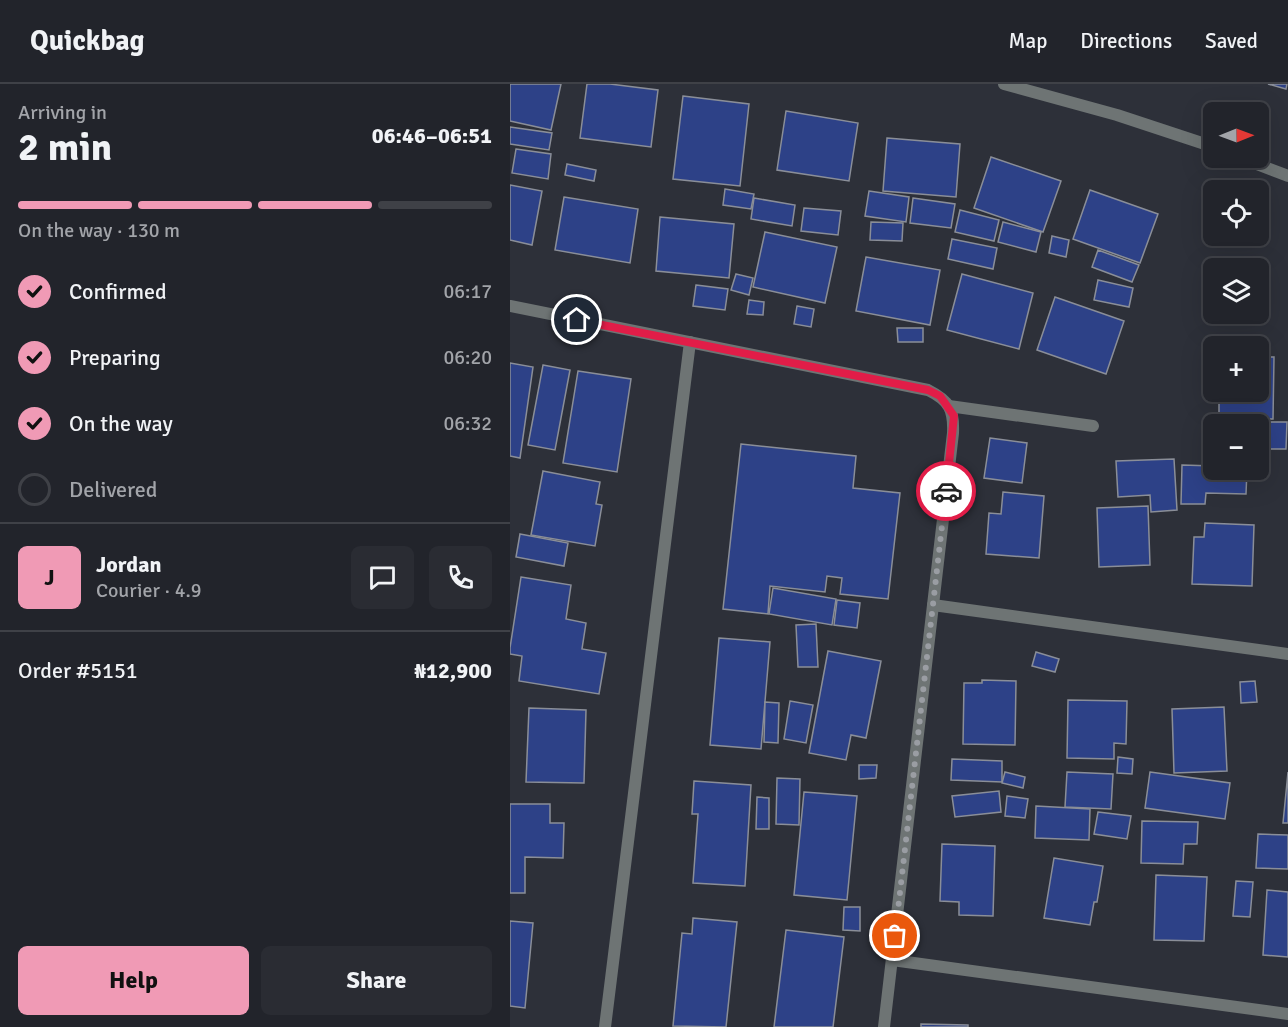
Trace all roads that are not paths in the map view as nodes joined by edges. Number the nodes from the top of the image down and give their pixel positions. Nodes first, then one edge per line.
1 (1004, 84) edge
2 (1203, 143) edge
3 (1267, 168) edge
4 (1288, 176) edge
5 (510, 306) edge
6 (690, 342) junction
7 (949, 406) junction
8 (1093, 426) dead end
9 (933, 604) junction
10 (1288, 654) edge
11 (892, 960) junction
12 (1288, 1014) edge
13 (605, 1027) edge
14 (884, 1027) edge

1 - 2 street
3 - 4 street
5 - 6 street
6 - 7 street
6 - 13 street
7 - 8 street
7 - 9 street
9 - 10 street
9 - 11 street
11 - 12 street
11 - 14 street

